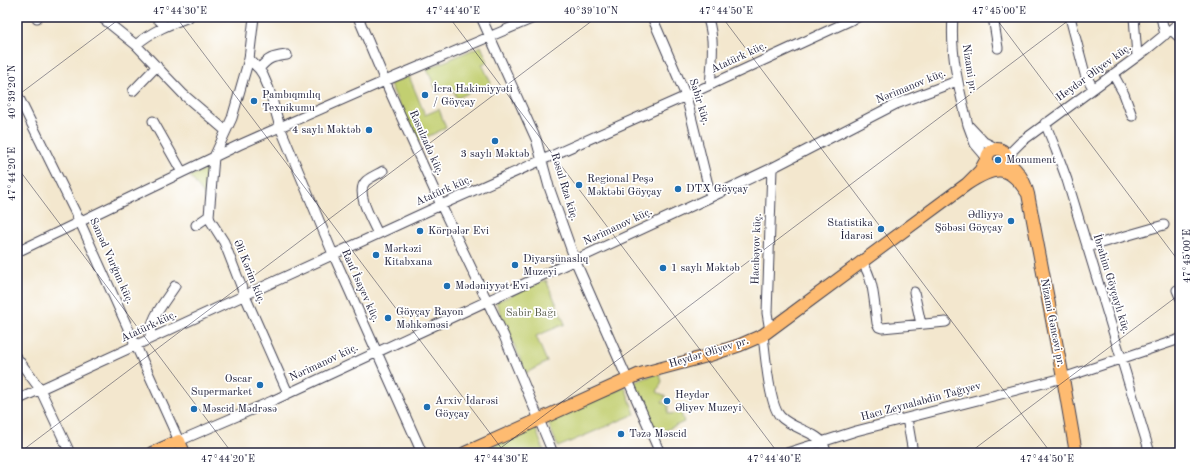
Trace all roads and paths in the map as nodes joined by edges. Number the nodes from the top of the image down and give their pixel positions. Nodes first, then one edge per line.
1 (101, 17) edge
2 (156, 17) edge
3 (189, 17) edge
4 (254, 17) edge
5 (358, 17) edge
6 (481, 17) edge
7 (536, 17) edge
8 (652, 17) edge
9 (858, 17) edge
10 (953, 17) edge
11 (993, 17) edge
12 (1070, 17) edge
13 (1134, 17) edge
14 (1162, 17) edge
15 (708, 19) dead end
16 (1180, 22) edge
17 (165, 26) junction
18 (1168, 32) junction
19 (489, 36) junction
20 (1180, 38) edge
21 (136, 45) junction
22 (998, 48) dead end
23 (286, 55) dead end
24 (1137, 56) junction
25 (249, 59) junction
26 (157, 66) junction
27 (259, 69) junction
28 (1113, 74) junction
29 (385, 81) junction
30 (957, 82) junction
31 (710, 85) junction
32 (1093, 88) junction
33 (133, 90) dead end
34 (17, 94) edge
35 (686, 96) junction
36 (1132, 116) dead end
37 (153, 121) dead end
38 (1045, 124) junction
39 (968, 125) junction
40 (280, 127) junction
41 (225, 133) junction
42 (239, 145) junction
43 (1002, 153) junction
44 (214, 157) junction
45 (988, 158) junction
46 (543, 161) junction
47 (772, 168) junction
48 (997, 170) junction
49 (383, 171) dead end
50 (182, 172) junction
51 (967, 184) junction
52 (1028, 194) junction
53 (711, 197) junction
54 (441, 205) junction
55 (209, 216) junction
56 (80, 222) junction
57 (196, 225) dead end
58 (1164, 225) dead end
59 (378, 234) junction
60 (1087, 247) junction
61 (17, 252) edge
62 (333, 254) junction
63 (575, 260) junction
64 (862, 262) junction
65 (175, 286) dead end
66 (914, 292) dead end
67 (245, 296) junction
68 (488, 300) junction
69 (946, 322) dead end
70 (921, 324) junction
71 (766, 333) junction
72 (150, 339) junction
73 (1180, 339) edge
74 (136, 346) junction
75 (377, 352) junction
76 (17, 358) edge
77 (1121, 359) junction
78 (1063, 378) junction
79 (627, 380) junction
80 (40, 389) junction
81 (288, 393) junction
82 (17, 400) edge
83 (907, 418) junction
84 (540, 419) junction
85 (178, 441) junction
86 (822, 441) junction
87 (70, 453) edge
88 (152, 453) edge
89 (184, 453) edge
90 (422, 453) edge
91 (465, 453) edge
92 (553, 453) edge
93 (660, 453) edge
94 (787, 453) edge
95 (827, 453) edge
96 (913, 453) edge
97 (1076, 453) edge
98 (1150, 453) edge

1 - 21 street
2 - 17 street
3 - 17 street
4 - 25 street
5 - 29 street, Rəsulzadə küç.
6 - 19 street, Rəsul Rza küç.
7 - 19 street
8 - 35 street, Sabir küç.
9 - 31 street, Atatürk küç.
10 - 30 street, Nizami pr.
11 - 22 street
12 - 32 street
13 - 24 street
14 - 18 street
15 - 31 street
16 - 18 street, Heydər Əliyev küç.
17 - 21 street
18 - 20 street
18 - 24 street, Heydər Əliyev küç.
19 - 29 street
19 - 46 street, Rəsul Rza küç.
21 - 26 street
23 - 27 street
24 - 28 street, Heydər Əliyev küç.
25 - 27 street, Rauf İsayev küç.
25 - 41 street
26 - 33 street
26 - 41 street
27 - 40 street, Rauf İsayev küç.
28 - 32 street, Heydər Əliyev küç.
28 - 36 street
29 - 40 street
29 - 54 street, Rəsulzadə küç.
30 - 39 street, Nizami pr.
30 - 47 street, Nərimanov küç.
31 - 35 street, Atatürk küç.
32 - 38 street, Heydər Əliyev küç.
34 - 56 street, Səməd Vurğun küç.
35 - 46 street, Atatürk küç.
35 - 53 street, Sabir küç.
37 - 50 street
38 - 43 street, Heydər Əliyev küç.
38 - 60 street, İbrahim Göyçaylı küç.
39 - 43 street
39 - 45 street, Nizami pr.
40 - 42 street
40 - 62 street, Rauf İsayev küç.
41 - 42 street
41 - 44 street
42 - 44 street
43 - 45 main road
43 - 48 main road
43 - 52 main road, Nizami Gəncəvi pr.
44 - 50 street
44 - 55 street
45 - 48 main road
45 - 51 main road
46 - 54 street, Atatürk küç.
46 - 63 street, Rəsul Rza küç.
47 - 53 street, Nərimanov küç.
47 - 71 street, Hacıbəyov küç.
48 - 51 main road
48 - 52 main road
49 - 59 street
50 - 56 street
51 - 64 main road, Heydər Əliyev pr.
52 - 78 main road, Nizami Gəncəvi pr.
53 - 63 street, Nərimanov küç.
54 - 59 street, Atatürk küç.
54 - 68 street, Rəsulzadə küç.
55 - 57 street
55 - 67 street, Əli Kərim küç.
56 - 61 street
56 - 74 street, Səməd Vurğun küç.
58 - 60 street
59 - 62 street, Atatürk küç.
60 - 77 street, İbrahim Göyçaylı küç.
62 - 67 street, Atatürk küç.
62 - 75 street, Rauf İsayev küç.
63 - 68 street, Nərimanov küç.
63 - 79 street, Rəsul Rza küç.
64 - 70 street
64 - 71 main road, Heydər Əliyev pr.
65 - 72 street
66 - 70 street
67 - 72 street, Atatürk küç.
67 - 81 street, Əli Kərim küç.
68 - 75 street, Nərimanov küç.
68 - 84 street, Rəsulzadə küç.
69 - 70 street
71 - 79 main road, Heydər Əliyev pr.
71 - 86 street, Hacıbəyov küç.
72 - 74 street, Atatürk küç.
73 - 77 street, Hacı Zeynalabdin Tağıyev
74 - 80 street, Atatürk küç.
74 - 85 street, Səməd Vurğun küç.
75 - 81 street, Nərimanov küç.
75 - 90 street, Rauf İsayev küç.
76 - 80 street
77 - 78 street, Hacı Zeynalabdin Tağıyev
77 - 98 street, İbrahim Göyçaylı küç.
78 - 83 street, Hacı Zeynalabdin Tağıyev
78 - 97 main road, Nizami Gəncəvi pr.
79 - 84 main road, Heydər Əliyev pr.
79 - 93 street, Rəsul Rza küç.
80 - 82 street, Atatürk küç.
80 - 87 street
81 - 85 street, Nərimanov küç.
83 - 86 street, Hacı Zeynalabdin Tağıyev
83 - 96 street
84 - 91 main road, Heydər Əliyev pr.
84 - 92 street, Rəsulzadə küç.
85 - 88 main road
85 - 89 main road
86 - 94 street, Hacı Zeynalabdin Tağıyev
86 - 95 street

